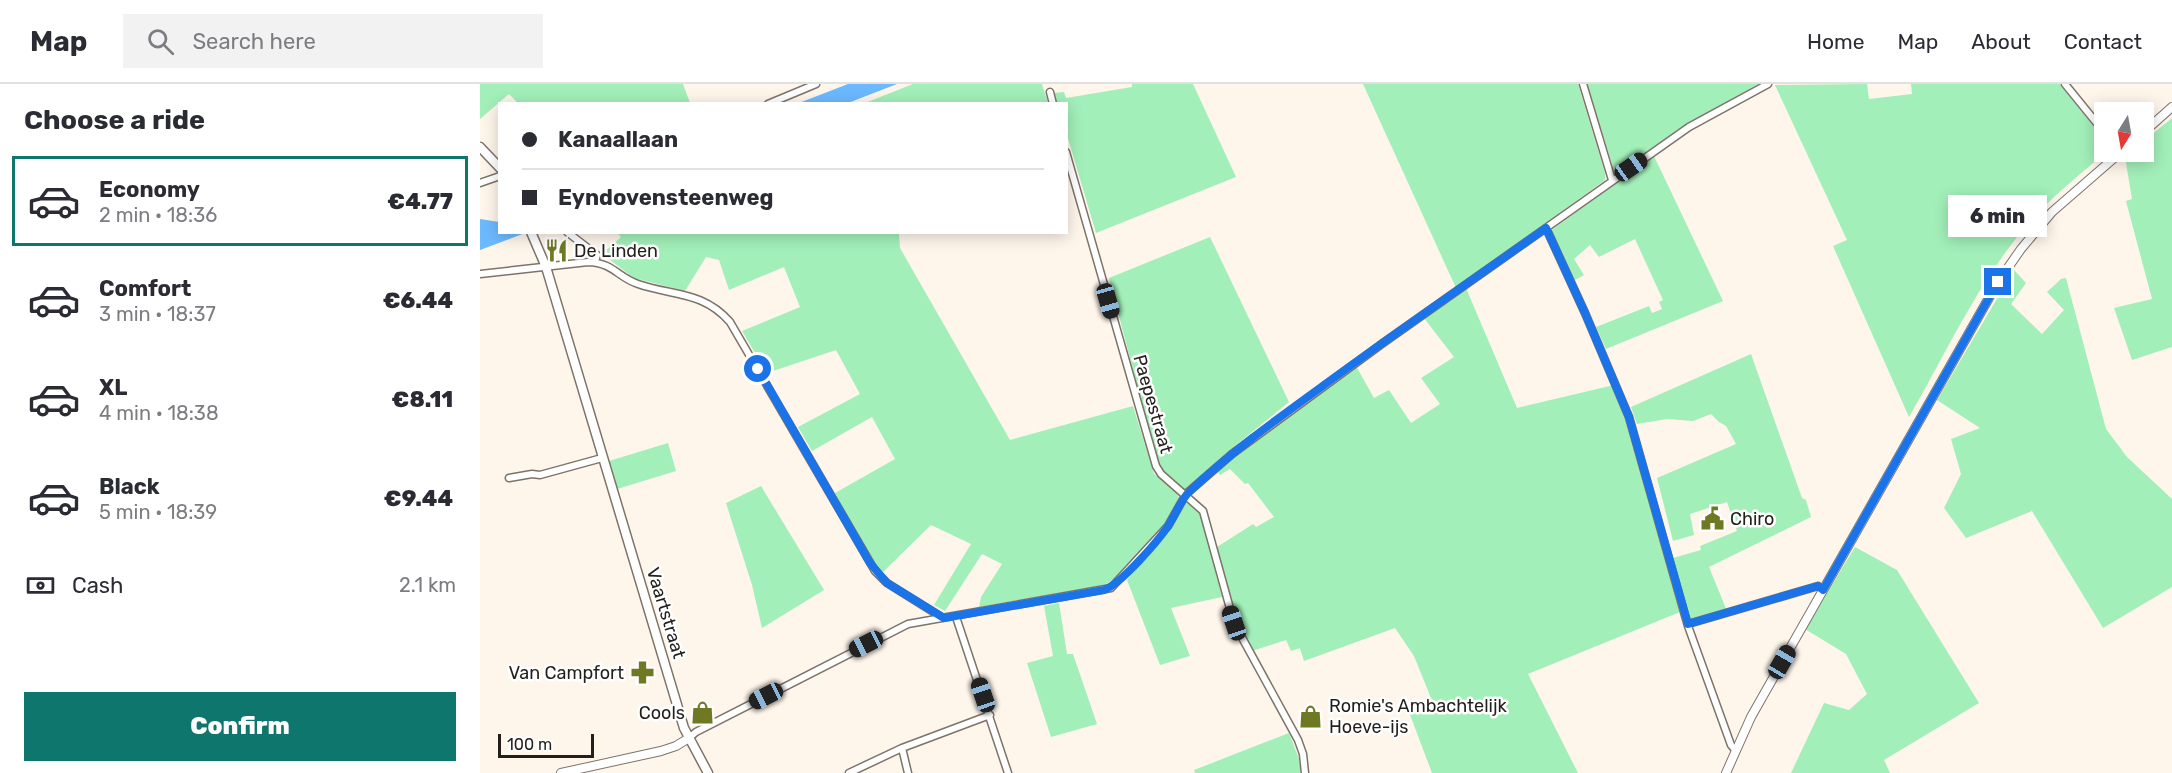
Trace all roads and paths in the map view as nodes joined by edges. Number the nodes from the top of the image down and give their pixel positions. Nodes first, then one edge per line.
1 (816, 84) edge
2 (1582, 84) edge
3 (1768, 84) edge
4 (2065, 84) edge
5 (1050, 92) dead end
6 (773, 102) edge
7 (1052, 102) edge
8 (2172, 107) edge
9 (2094, 120) edge
10 (2154, 123) edge
11 (480, 147) edge
12 (1068, 159) edge
13 (2109, 162) edge
14 (498, 166) edge
15 (498, 177) edge
16 (1612, 180) junction
17 (480, 183) edge
18 (1546, 228) junction
19 (532, 234) edge
20 (570, 234) edge
21 (595, 262) junction
22 (546, 267) junction
23 (480, 274) edge
24 (602, 458) junction
25 (509, 478) dead end
26 (1186, 494) junction
27 (1823, 590) junction
28 (956, 617) junction
29 (944, 618) junction
30 (1688, 624) junction
31 (990, 715) junction
32 (689, 738) junction
33 (903, 748) junction
34 (1735, 750) junction
35 (561, 773) edge
36 (708, 773) edge
37 (849, 773) edge
38 (908, 773) edge
39 (1008, 773) edge
40 (1305, 773) edge
41 (1726, 773) edge

1 - 6 street
2 - 16 street
3 - 16 street
4 - 9 street
5 - 7 street
8 - 10 street
11 - 14 main road
12 - 26 street, Paepestraat
13 - 27 street
15 - 17 street
16 - 18 street
18 - 26 street
18 - 30 street
19 - 22 main road, Vaartstraat
20 - 21 street
21 - 22 street
21 - 29 street
22 - 23 street
22 - 24 main road, Vaartstraat
24 - 25 street
24 - 32 main road, Vaartstraat
26 - 28 street
26 - 40 street, Paepestraat
27 - 30 street
27 - 34 street
28 - 29 street
28 - 31 street
29 - 32 street
30 - 34 street
31 - 33 street
31 - 39 street
32 - 35 street
32 - 36 main road, Vaartstraat
33 - 37 street
33 - 38 street
34 - 41 street

